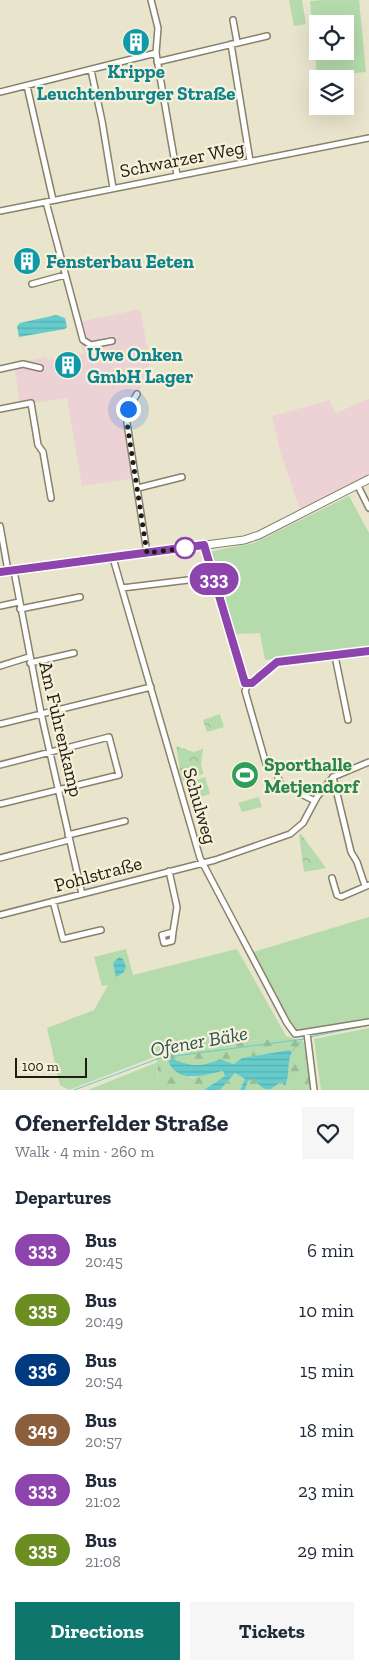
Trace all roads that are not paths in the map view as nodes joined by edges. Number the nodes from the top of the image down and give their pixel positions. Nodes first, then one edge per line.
1 (151, 0) edge
2 (233, 20) dead end
3 (267, 36) dead end
4 (238, 42) junction
5 (231, 44) junction
6 (156, 53) junction
7 (157, 62) junction
8 (91, 70) junction
9 (27, 86) junction
10 (0, 92) edge
11 (369, 138) edge
12 (250, 161) junction
13 (178, 176) junction
14 (113, 188) junction
15 (53, 200) junction
16 (46, 202) junction
17 (0, 211) edge
18 (65, 274) junction
19 (32, 284) dead end
20 (112, 341) dead end
21 (40, 368) dead end
22 (0, 369) edge
23 (137, 394) dead end
24 (0, 409) edge
25 (182, 477) dead end
26 (369, 480) edge
27 (358, 486) junction
28 (138, 488) junction
29 (51, 498) dead end
30 (369, 508) edge
31 (0, 526) edge
32 (204, 545) junction
33 (147, 553) junction
34 (113, 558) junction
35 (11, 571) junction
36 (0, 572) edge
37 (213, 578) junction
38 (122, 588) junction
39 (80, 596) dead end
40 (19, 602) junction
41 (0, 606) edge
42 (20, 609) junction
43 (369, 651) edge
44 (74, 653) dead end
45 (336, 656) junction
46 (30, 660) junction
47 (0, 666) edge
48 (248, 684) junction
49 (151, 687) junction
50 (41, 713) junction
51 (348, 720) dead end
52 (0, 724) edge
53 (49, 753) junction
54 (369, 762) edge
55 (266, 764) dead end
56 (274, 764) dead end
57 (0, 765) edge
58 (333, 777) junction
59 (59, 789) junction
60 (315, 801) junction
61 (0, 804) edge
62 (125, 821) dead end
63 (69, 837) junction
64 (0, 858) edge
65 (203, 863) junction
66 (169, 871) junction
67 (332, 878) dead end
68 (367, 886) edge
69 (82, 894) junction
70 (53, 901) junction
71 (0, 915) edge
72 (101, 930) dead end
73 (173, 932) dead end
74 (369, 1022) edge
75 (307, 1033) junction
76 (314, 1090) edge

1 - 6 street
2 - 4 street
3 - 4 street
4 - 5 street
5 - 7 street
5 - 12 street
6 - 7 street
6 - 8 street
7 - 13 street
8 - 9 street
8 - 14 street
9 - 10 street
9 - 15 street
11 - 12 street, Schwarzer Weg
12 - 13 street, Schwarzer Weg
13 - 14 street, Schwarzer Weg
14 - 15 street, Schwarzer Weg
15 - 16 street, Schwarzer Weg
16 - 17 street, Schwarzer Weg
16 - 18 street
18 - 19 street
18 - 20 street
21 - 22 street
23 - 28 street
24 - 29 street
25 - 28 street
26 - 27 street
27 - 30 street
27 - 32 street
28 - 33 street
31 - 35 street, Am Fuhrenkamp
32 - 33 street
32 - 37 street
33 - 34 street
34 - 35 street
34 - 38 street, Schulweg
35 - 36 street
35 - 40 street, Am Fuhrenkamp
37 - 38 street
37 - 48 street
38 - 49 street, Schulweg
39 - 42 street
40 - 41 street
40 - 42 street, Am Fuhrenkamp
42 - 46 street, Am Fuhrenkamp
43 - 45 street
44 - 46 street
45 - 48 street
45 - 51 street
46 - 47 street
46 - 50 street, Am Fuhrenkamp
48 - 55 street
49 - 50 street
49 - 65 street, Schulweg
50 - 52 street
50 - 53 street, Am Fuhrenkamp
53 - 57 street
53 - 59 street, Am Fuhrenkamp
53 - 59 street
54 - 58 street
56 - 60 street
58 - 60 street, Pohlstraße
58 - 68 street
59 - 61 street
59 - 63 street, Am Fuhrenkamp
60 - 65 street, Pohlstraße
62 - 63 street
63 - 64 street
63 - 69 street, Am Fuhrenkamp
65 - 66 street, Pohlstraße
65 - 75 street, Schulweg
66 - 69 street, Pohlstraße
66 - 73 street
67 - 68 street
69 - 70 street, Pohlstraße
70 - 71 street, Pohlstraße
70 - 72 street
74 - 75 street
75 - 76 street

